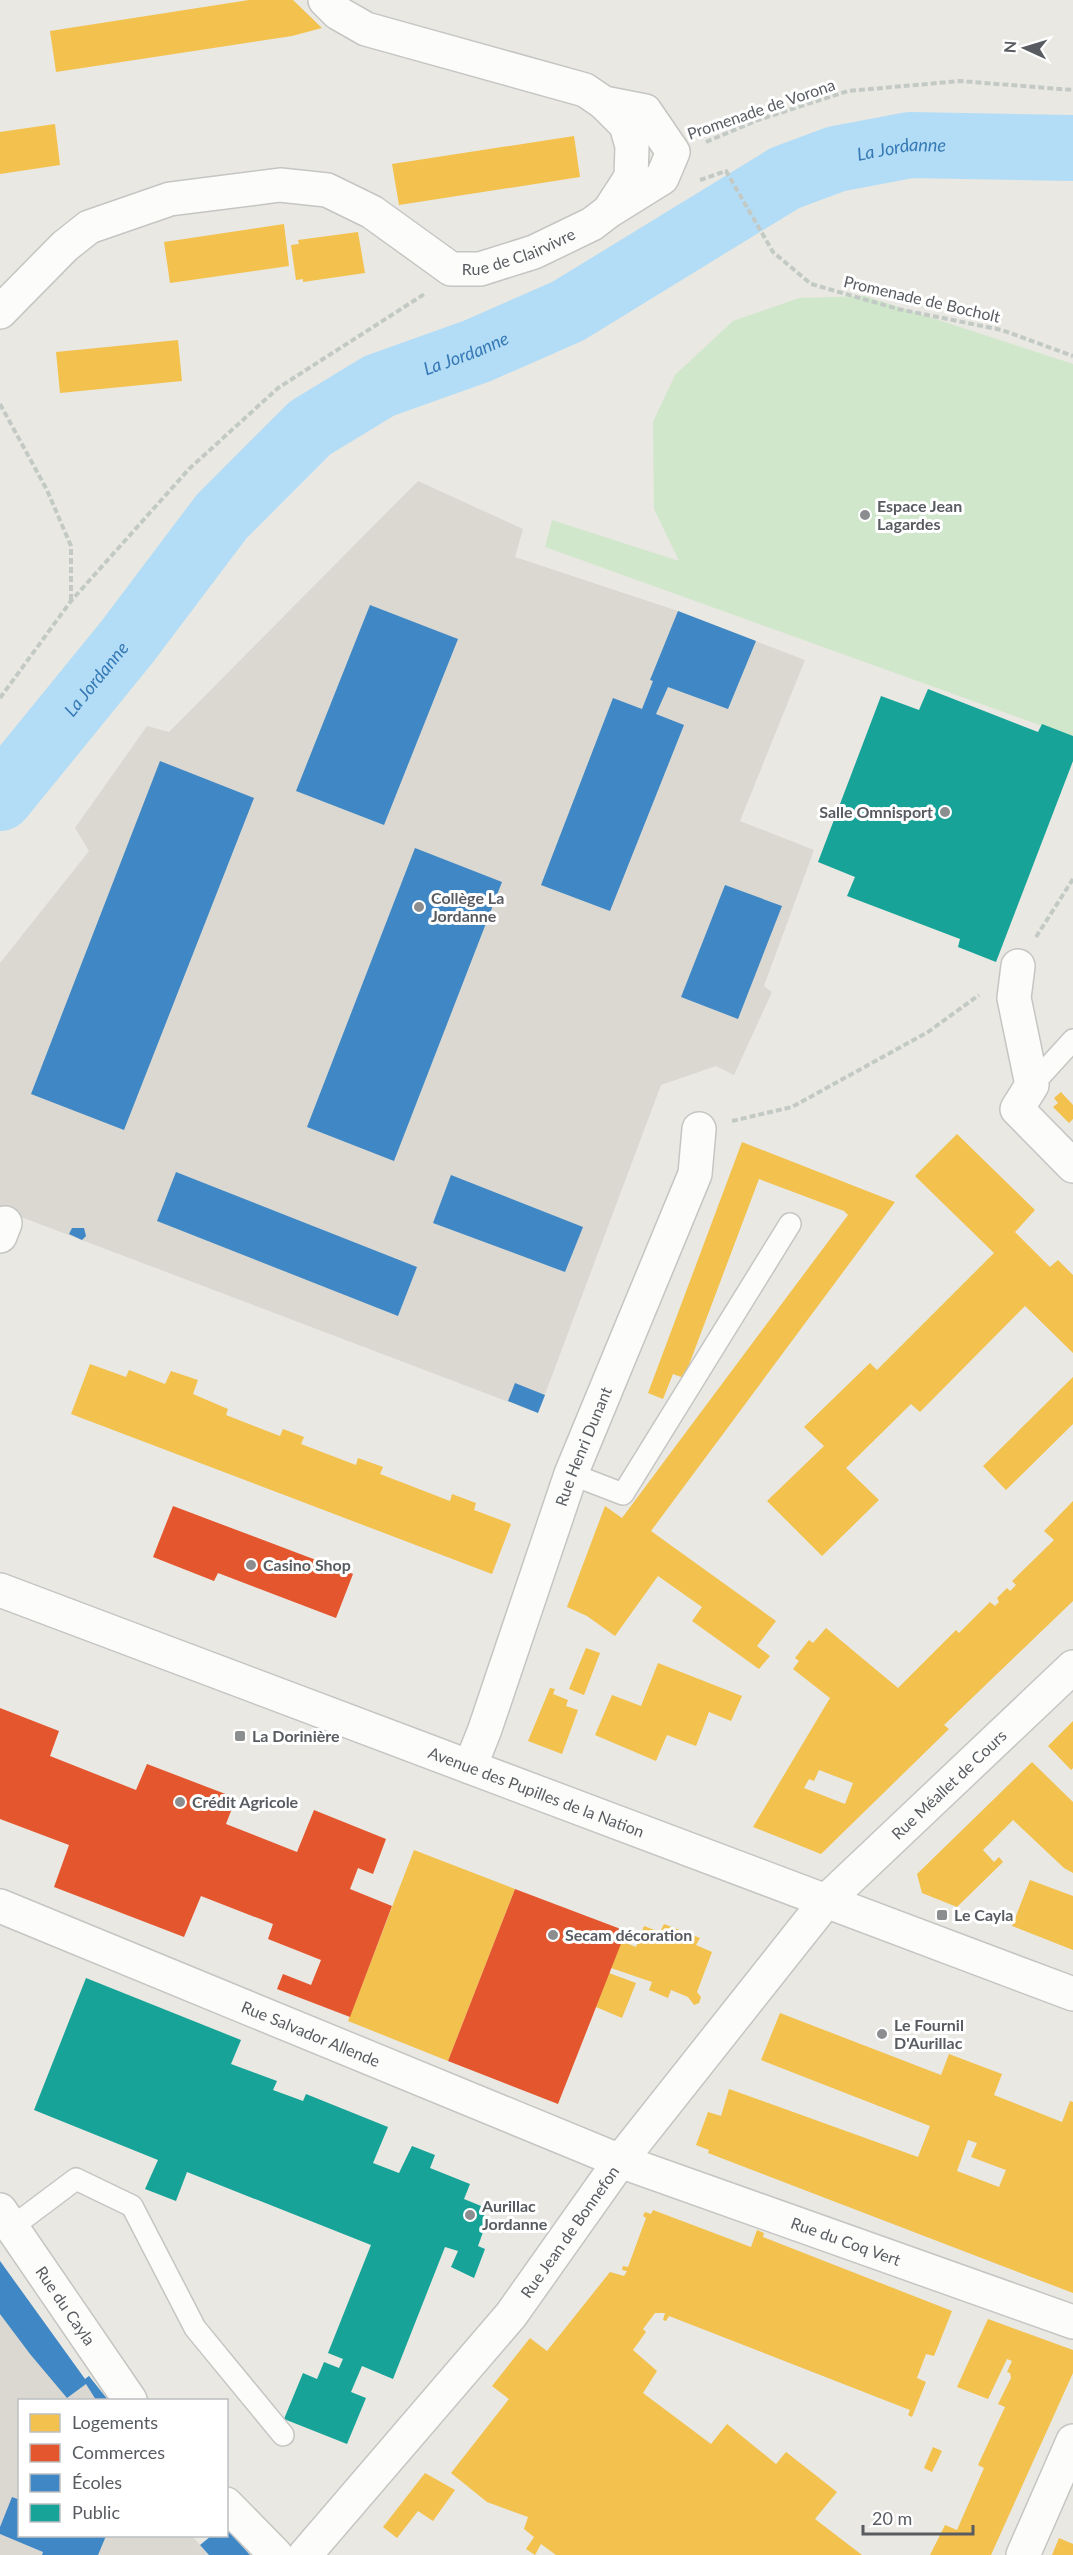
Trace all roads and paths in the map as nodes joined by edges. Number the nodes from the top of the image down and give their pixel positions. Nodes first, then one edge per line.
1 (325, 0) edge
2 (1073, 90) edge
3 (604, 103) junction
4 (673, 152) junction
5 (691, 184) dead end
6 (609, 211) junction
7 (451, 269) junction
8 (0, 312) edge
9 (1073, 356) edge
10 (0, 404) edge
11 (71, 601) junction
12 (0, 698) edge
13 (1073, 879) edge
14 (1018, 966) junction
15 (1073, 1040) edge
16 (1032, 1085) junction
17 (699, 1129) joint
18 (1073, 1166) edge
19 (790, 1224) dead end
20 (571, 1474) junction
21 (0, 1590) edge
22 (1073, 1667) edge
23 (470, 1767) junction
24 (826, 1901) junction
25 (0, 1906) edge
26 (1073, 1994) edge
27 (620, 2161) junction
28 (6, 2218) edge
29 (1073, 2322) edge
30 (129, 2399) edge
31 (283, 2435) dead end
32 (1073, 2441) edge
33 (228, 2506) edge
34 (276, 2555) edge
35 (305, 2555) edge
36 (1023, 2555) edge

1 - 3 street
2 - 4 path, Promenade de Vorona
3 - 4 street
3 - 6 street
4 - 6 street, Rue de Clairvivre
5 - 9 path, Promenade de Bocholt
6 - 7 street, Rue de Clairvivre
7 - 8 street, Rue de Clairvivre
7 - 11 path
10 - 11 path
11 - 12 path
13 - 14 path
14 - 16 street
14 - 17 path
15 - 16 lane
16 - 18 street
17 - 20 street, Rue Henri Dunant
19 - 20 lane
20 - 23 street, Rue Henri Dunant
21 - 23 street, Avenue des Pupilles de la Nation
22 - 24 street, Rue Méallet de Cours
23 - 24 street, Avenue des Pupilles de la Nation
24 - 26 street, Avenue des Pupilles de la Nation
24 - 27 street, Rue Jean de Bonnefon
25 - 27 street, Rue Salvador Allende
27 - 29 street, Rue du Coq Vert
27 - 35 street, Rue Jean de Bonnefon
28 - 30 street, Rue du Cayla
28 - 31 lane
32 - 36 street
33 - 34 street

